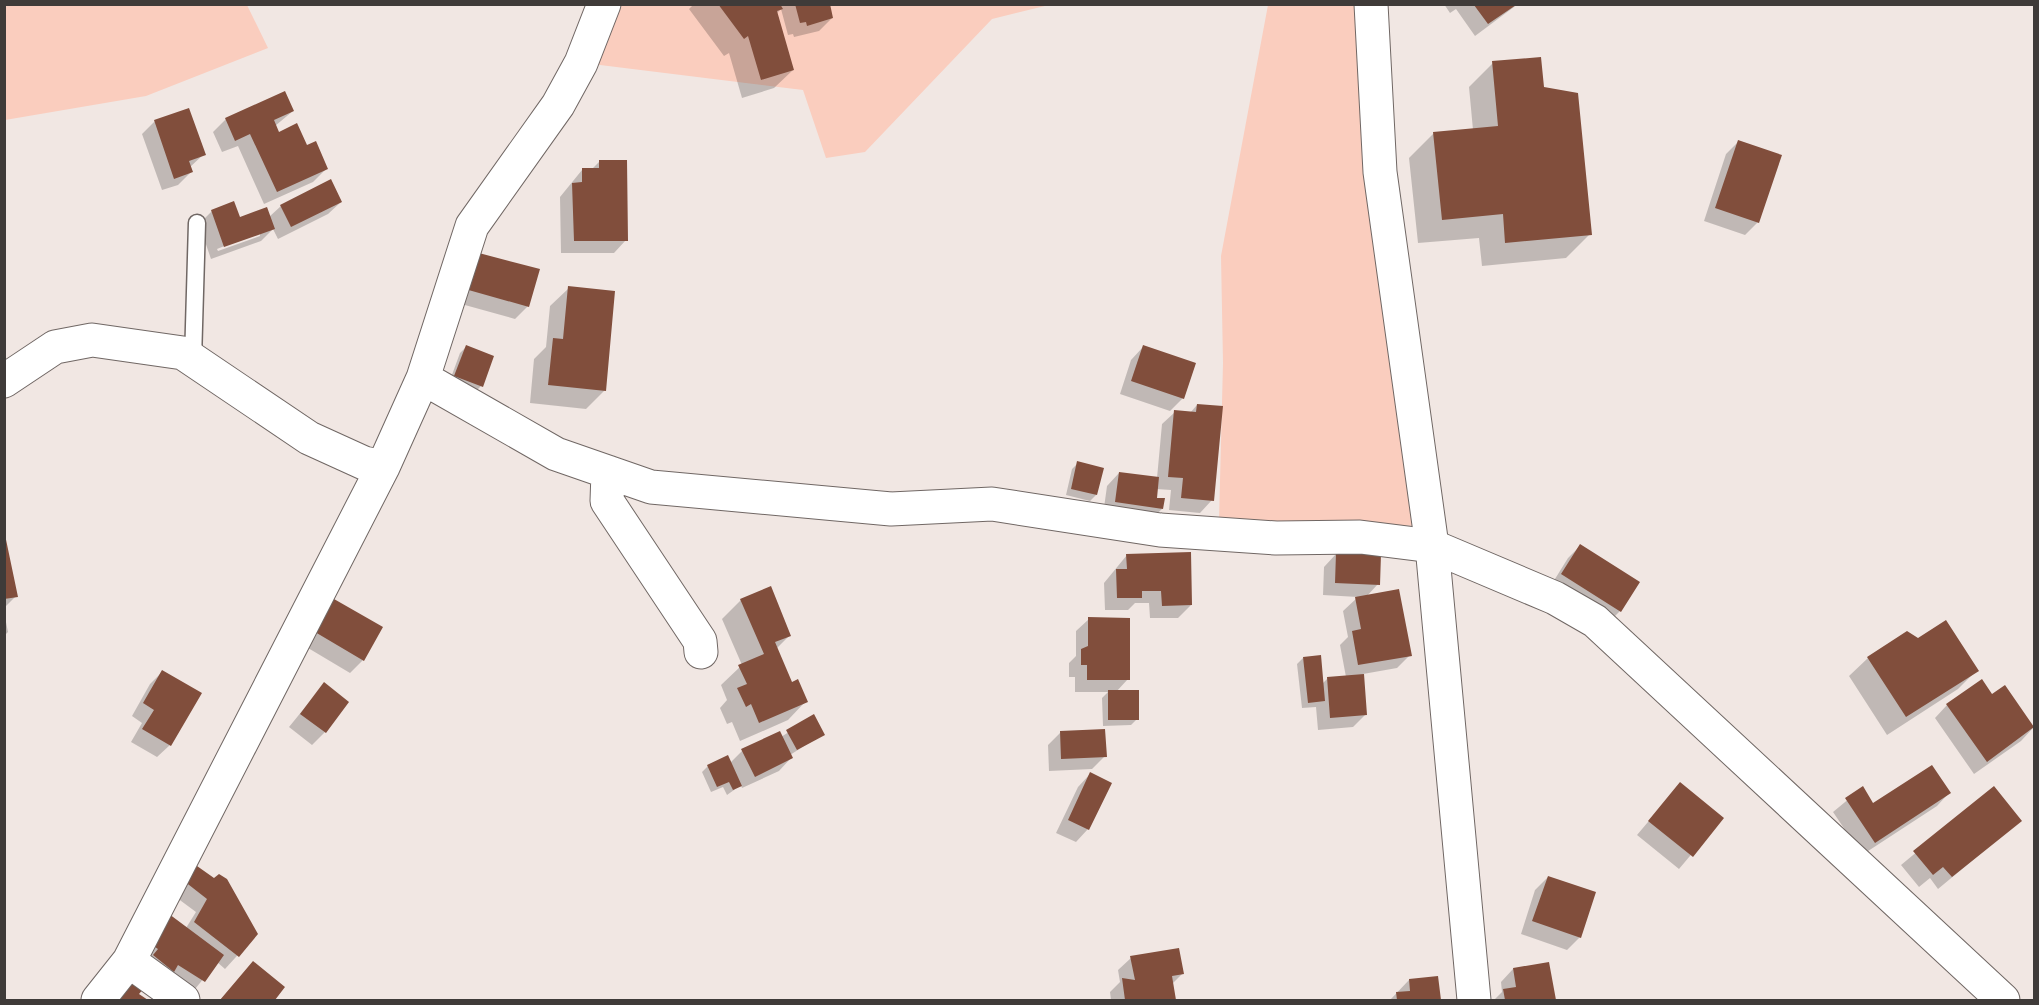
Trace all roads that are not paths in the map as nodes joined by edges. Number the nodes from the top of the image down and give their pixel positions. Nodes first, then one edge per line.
1 (604, 4) edge
2 (1371, 4) edge
3 (197, 223) dead end
4 (193, 360) junction
5 (423, 378) junction
6 (4, 381) edge
7 (383, 467) junction
8 (608, 472) junction
9 (1432, 546) junction
10 (701, 652) dead end
11 (129, 961) junction
12 (98, 1000) edge
13 (183, 1000) edge
14 (1474, 1000) edge
15 (2003, 1000) edge

1 - 5 street
2 - 9 street
3 - 4 lane
4 - 6 street
4 - 7 street
5 - 7 street
5 - 8 street
7 - 11 street
8 - 9 street
8 - 10 street
9 - 14 street
9 - 15 street
11 - 12 street
11 - 13 street

